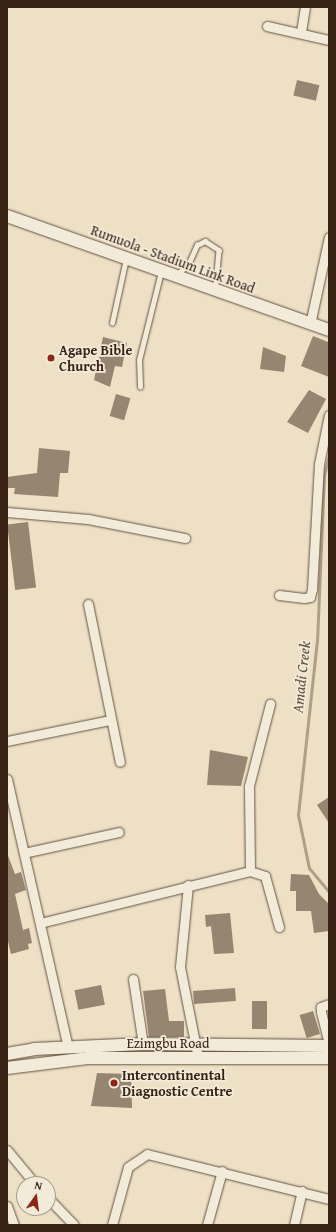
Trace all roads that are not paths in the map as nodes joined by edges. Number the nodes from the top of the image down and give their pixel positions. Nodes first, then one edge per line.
1 (305, 7) edge
2 (267, 26) dead end
3 (301, 32) junction
4 (329, 40) edge
5 (7, 216) edge
6 (329, 237) edge
7 (127, 258) junction
8 (161, 270) junction
9 (176, 275) junction
10 (216, 290) junction
11 (112, 323) dead end
12 (310, 324) junction
13 (329, 330) edge
14 (140, 387) dead end
15 (329, 415) edge
16 (7, 512) edge
17 (185, 538) dead end
18 (279, 595) dead end
19 (88, 604) dead end
20 (270, 704) dead end
21 (110, 720) junction
22 (7, 742) edge
23 (120, 762) dead end
24 (7, 779) edge
25 (120, 832) dead end
26 (24, 854) junction
27 (250, 871) junction
28 (188, 885) junction
29 (40, 923) junction
30 (279, 927) dead end
31 (132, 979) dead end
32 (329, 1004) edge
33 (329, 1043) edge
34 (143, 1044) junction
35 (329, 1046) edge
36 (68, 1048) junction
37 (196, 1052) junction
38 (7, 1054) edge
39 (329, 1058) edge
40 (7, 1068) edge
41 (7, 1150) edge
42 (222, 1171) junction
43 (28, 1176) edge
44 (302, 1191) junction
45 (329, 1199) edge
46 (56, 1206) edge
47 (7, 1207) edge
48 (14, 1225) edge
49 (74, 1225) edge
50 (112, 1225) edge
51 (207, 1225) edge
52 (294, 1225) edge

1 - 3 street
2 - 3 street
3 - 4 street
5 - 7 main road, Rumuola - Stadium Link Road
6 - 12 street
7 - 8 main road, Rumuola - Stadium Link Road
7 - 11 lane
8 - 9 main road, Rumuola - Stadium Link Road
8 - 14 lane
9 - 10 main road, Rumuola - Stadium Link Road
9 - 10 lane
10 - 12 main road, Rumuola - Stadium Link Road
12 - 13 main road, Rumuola - Stadium Link Road
15 - 18 street
16 - 17 street
19 - 21 street
20 - 27 street
21 - 22 street
21 - 23 street
24 - 26 street
25 - 26 street
26 - 29 street
27 - 28 street
27 - 30 street
28 - 29 street
28 - 37 street
29 - 36 street
31 - 34 street
32 - 33 street
34 - 36 main road, Ezimgbu Road
34 - 37 main road, Ezimgbu Road
35 - 37 main road, Ezimgbu Road
36 - 38 main road, Ezimgbu Road
37 - 39 main road, Ezimgbu Road
37 - 40 main road, Ezimgbu Road
41 - 43 street
42 - 44 street
42 - 50 street
42 - 51 street
44 - 45 street
44 - 52 street
46 - 49 street
47 - 48 street

